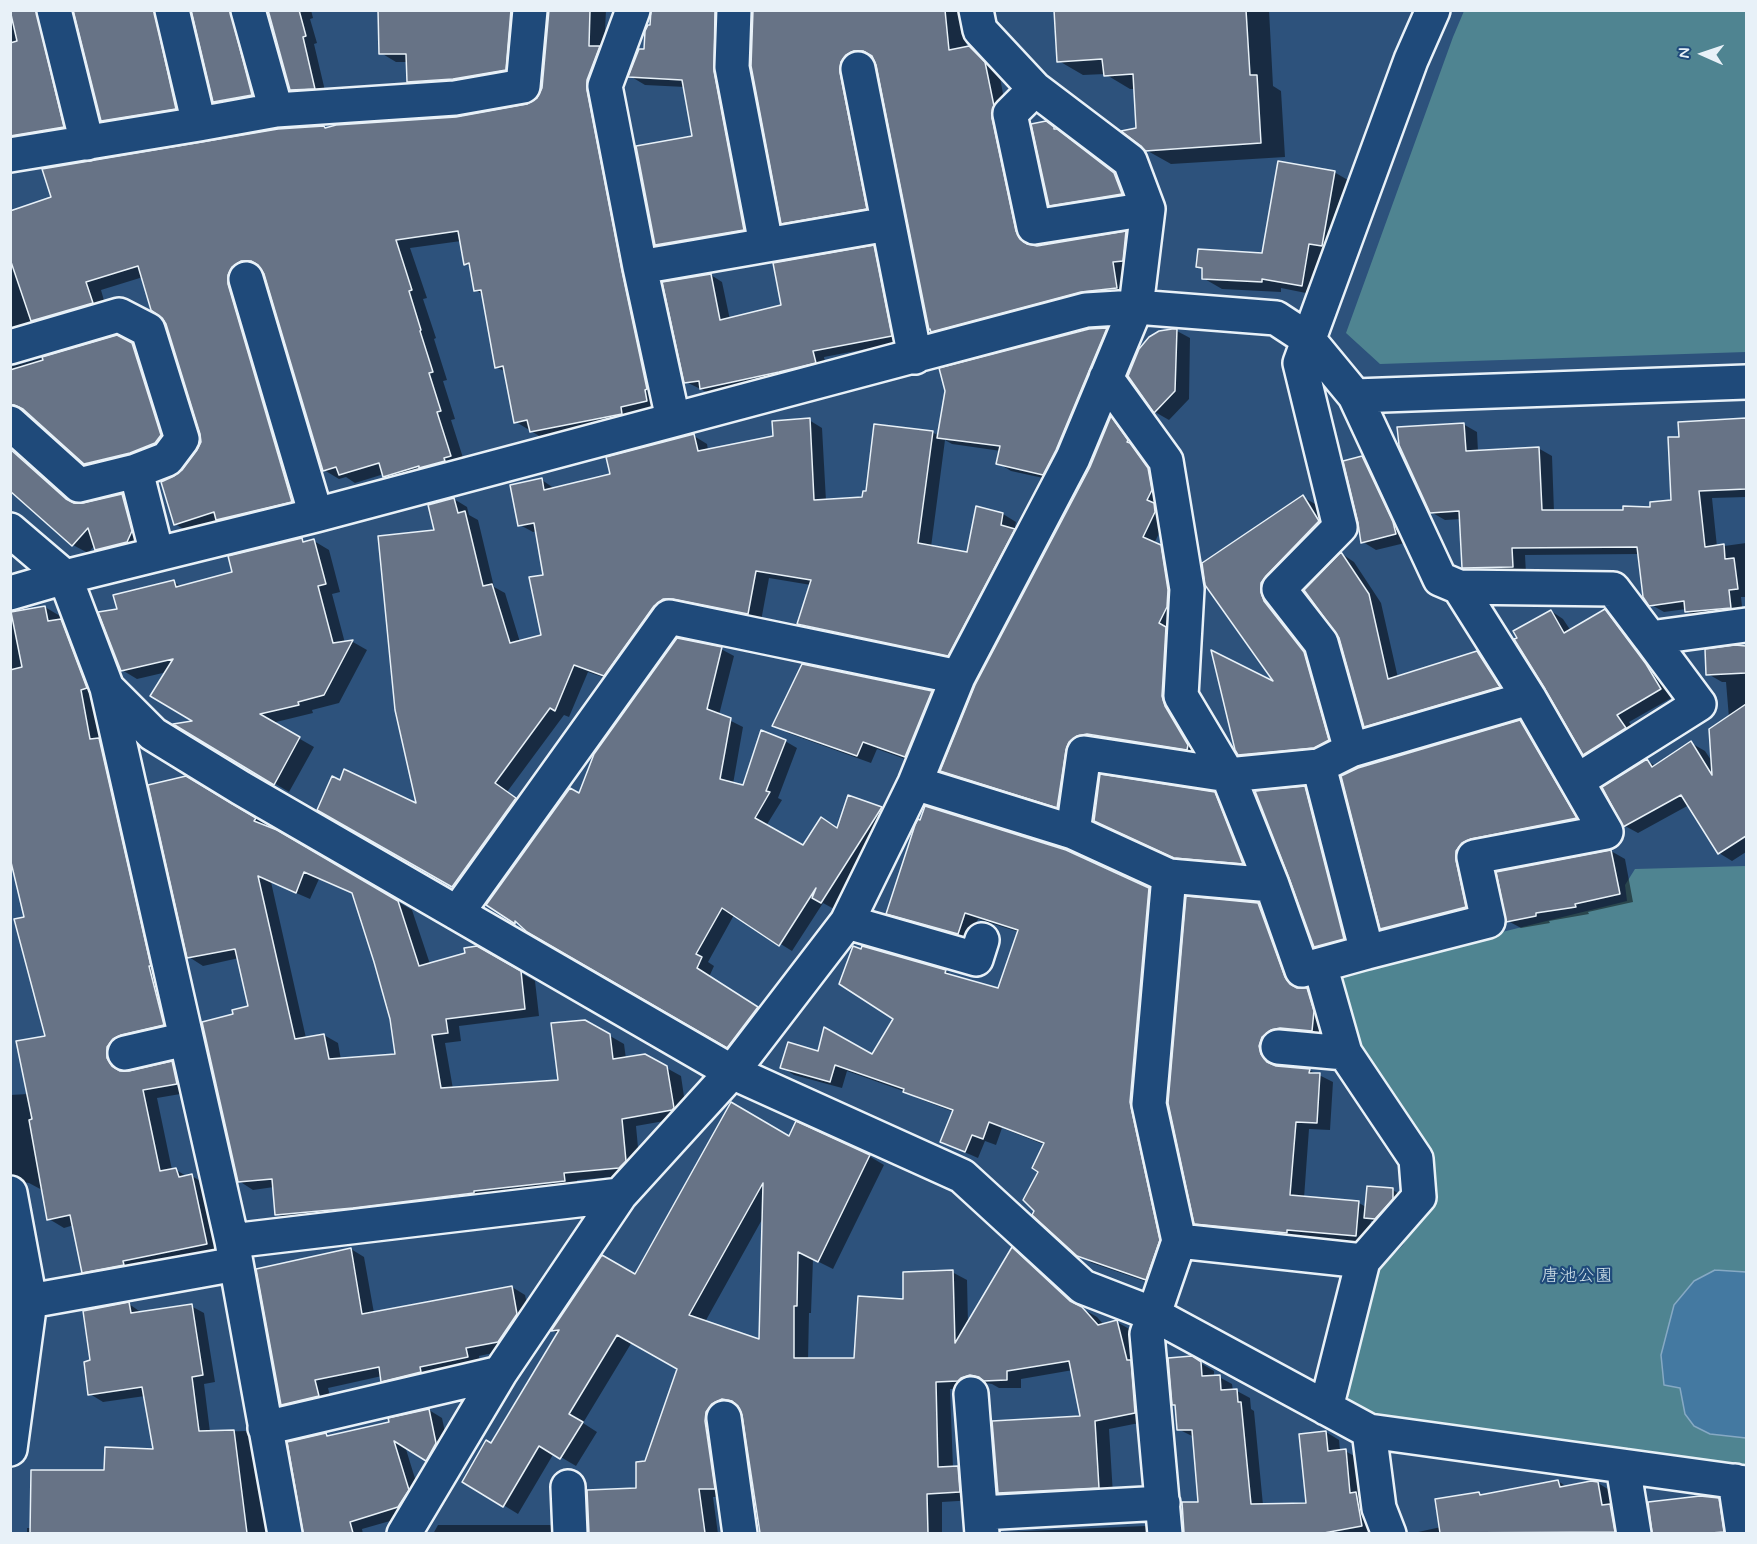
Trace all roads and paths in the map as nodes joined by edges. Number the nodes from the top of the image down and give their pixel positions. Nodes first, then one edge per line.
1 (54, 10) edge
2 (172, 10) edge
3 (248, 10) edge
4 (530, 10) edge
5 (633, 10) edge
6 (734, 10) edge
7 (976, 10) edge
8 (1433, 10) edge
9 (858, 69) dead end
10 (1035, 89) junction
11 (276, 110) junction
12 (199, 124) junction
13 (87, 143) junction
14 (10, 155) edge
15 (1148, 208) junction
16 (888, 224) junction
17 (766, 244) junction
18 (640, 267) junction
19 (246, 279) dead end
20 (1136, 307) junction
21 (1308, 339) junction
22 (10, 347) edge
23 (915, 357) junction
24 (1106, 378) junction
25 (1746, 382) edge
26 (1355, 396) junction
27 (673, 419) junction
28 (10, 423) edge
29 (136, 471) junction
30 (316, 515) junction
31 (10, 530) edge
32 (157, 554) junction
33 (65, 577) junction
34 (1458, 587) junction
35 (10, 593) edge
36 (1746, 625) edge
37 (1650, 638) junction
38 (958, 677) junction
39 (106, 687) junction
40 (1529, 698) junction
41 (1352, 750) junction
42 (1319, 766) junction
43 (1228, 775) junction
44 (1576, 781) junction
45 (915, 783) junction
46 (1073, 832) junction
47 (1168, 876) junction
48 (1272, 885) junction
49 (457, 913) junction
50 (847, 922) junction
51 (982, 940) dead end
52 (1367, 952) junction
53 (1320, 965) junction
54 (186, 1039) junction
55 (1278, 1047) dead end
56 (125, 1053) dead end
57 (1345, 1053) junction
58 (732, 1072) junction
59 (10, 1193) edge
60 (620, 1195) junction
61 (1179, 1241) junction
62 (234, 1253) junction
63 (1363, 1261) junction
64 (20, 1303) edge
65 (1153, 1314) junction
66 (500, 1373) junction
67 (971, 1394) dead end
68 (1326, 1408) junction
69 (724, 1418) dead end
70 (265, 1428) junction
71 (1369, 1431) junction
72 (10, 1449) edge
73 (1623, 1466) junction
74 (1741, 1482) edge
75 (568, 1487) dead end
76 (1164, 1518) edge
77 (982, 1523) edge
78 (285, 1533) edge
79 (404, 1533) edge
80 (570, 1533) edge
81 (740, 1533) edge
82 (1389, 1533) edge
83 (1634, 1533) edge
84 (1743, 1533) edge

1 - 13 street
2 - 12 street
3 - 11 street
4 - 11 street
5 - 18 street
6 - 17 street
7 - 10 street
8 - 21 street
9 - 16 street
10 - 15 street
10 - 15 street
11 - 12 street
12 - 13 street
13 - 14 street
15 - 20 street
16 - 17 street
16 - 23 street
17 - 18 street
18 - 27 street
19 - 30 street
20 - 21 street
20 - 23 street
20 - 24 street
21 - 26 street
21 - 41 street
22 - 29 street
23 - 27 street
24 - 38 street
24 - 43 street
25 - 26 street
26 - 34 street
27 - 30 street
28 - 29 street
29 - 32 street
30 - 32 street
31 - 33 street
32 - 33 street
33 - 35 street
33 - 39 street
34 - 37 street
34 - 40 street
36 - 37 street
37 - 44 street
38 - 45 street
38 - 49 street
39 - 49 street
39 - 54 street
40 - 41 street
40 - 44 street
41 - 42 street
42 - 43 street
42 - 52 street
43 - 46 street
43 - 48 street
44 - 52 street
45 - 46 street
45 - 50 street
46 - 47 street
47 - 48 street
47 - 61 street
48 - 53 street
49 - 58 street
50 - 51 street
50 - 58 street
52 - 53 street
53 - 57 street
54 - 56 street
54 - 62 street
55 - 57 street
57 - 63 street
58 - 60 street
58 - 65 street
59 - 64 street
60 - 62 street
60 - 66 street
61 - 63 street
61 - 65 street
62 - 64 street
62 - 70 street
63 - 68 street
64 - 72 street
65 - 68 street
65 - 76 street
66 - 70 street
66 - 79 street
67 - 77 street
68 - 71 street
69 - 81 street
70 - 78 street
71 - 73 street
71 - 82 street
73 - 74 street
73 - 83 street
74 - 84 street
75 - 80 street
76 - 77 street

